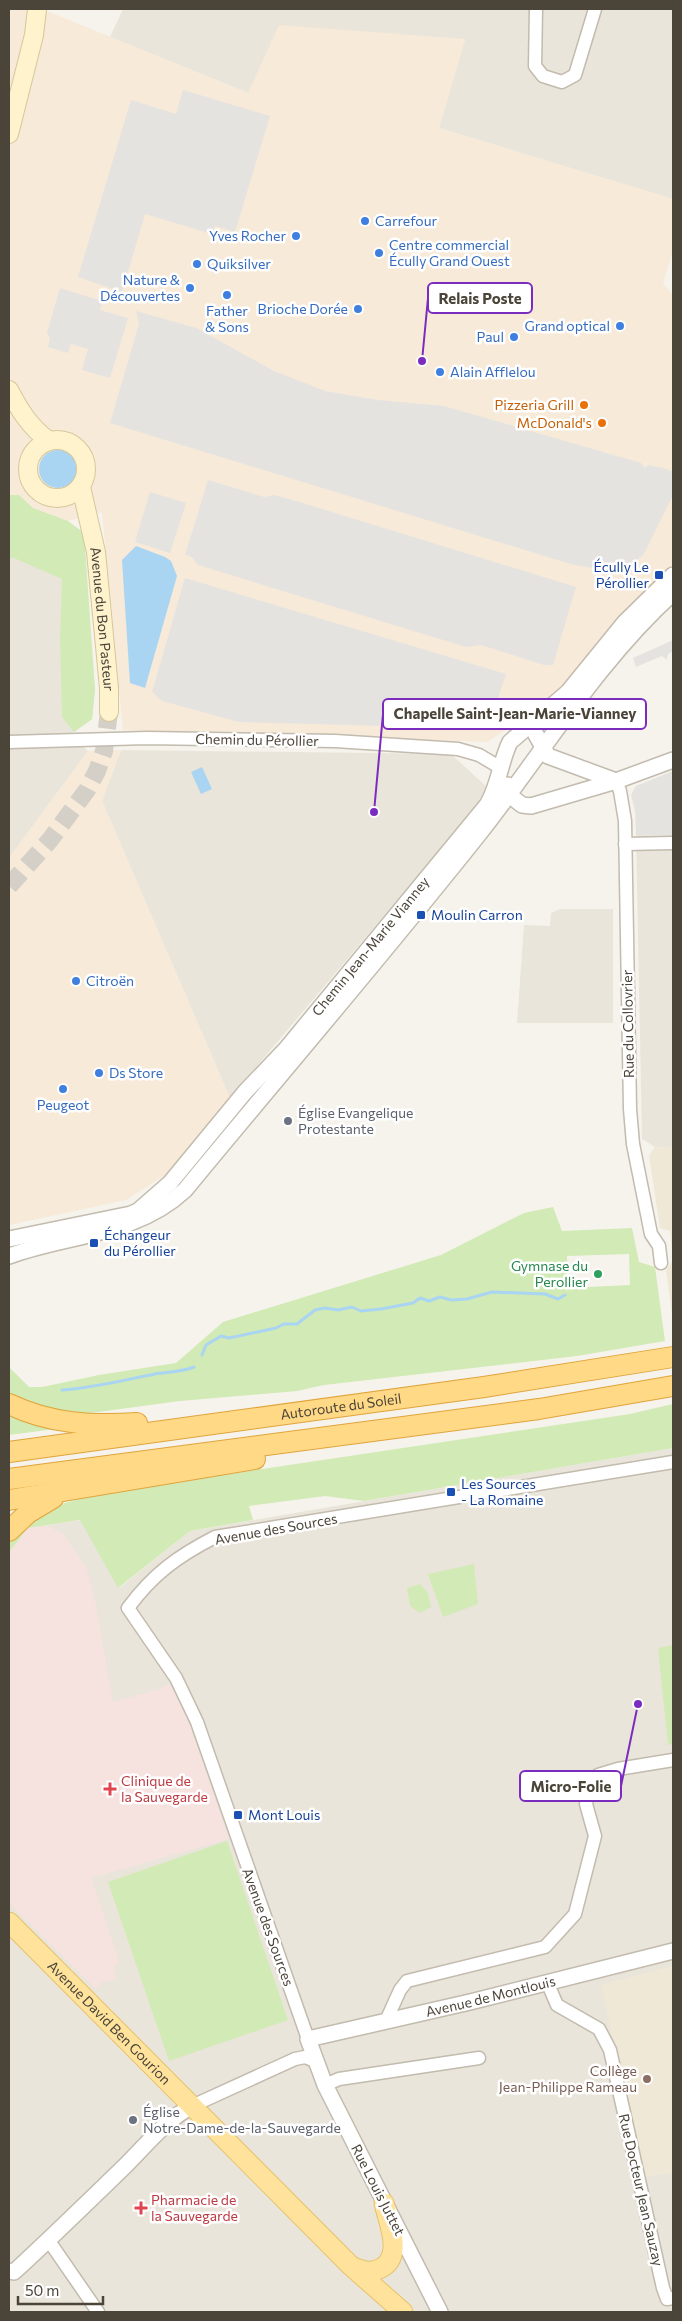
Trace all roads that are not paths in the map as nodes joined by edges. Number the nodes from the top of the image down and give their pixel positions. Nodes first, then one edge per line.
1 (37, 9) edge
2 (536, 9) edge
3 (595, 9) edge
4 (9, 134) edge
5 (9, 390) edge
6 (9, 409) edge
7 (49, 441) junction
8 (30, 458) junction
9 (81, 487) junction
10 (63, 498) junction
11 (90, 526) junction
12 (673, 575) edge
13 (673, 593) edge
14 (109, 712) tunnel mouth
15 (530, 724) junction
16 (9, 742) edge
17 (542, 747) junction
18 (673, 760) edge
19 (501, 768) junction
20 (616, 781) junction
21 (508, 794) junction
22 (673, 843) edge
23 (625, 844) junction
24 (225, 1117) junction
25 (222, 1144) junction
26 (9, 1239) edge
27 (9, 1256) edge
28 (661, 1263) dead end
29 (673, 1357) edge
30 (673, 1386) edge
31 (9, 1404) edge
32 (321, 1408) junction
33 (330, 1436) junction
34 (9, 1452) edge
35 (673, 1462) edge
36 (9, 1479) edge
37 (66, 1492) junction
38 (9, 1500) edge
39 (9, 1531) edge
40 (673, 1760) edge
41 (9, 1922) edge
42 (9, 1940) edge
43 (673, 1951) edge
44 (548, 1984) junction
45 (386, 2021) junction
46 (308, 2039) junction
47 (479, 2058) dead end
48 (315, 2061) junction
49 (325, 2086) junction
50 (186, 2109) junction
51 (384, 2203) junction
52 (48, 2241) junction
53 (352, 2267) junction
54 (9, 2271) edge
55 (673, 2298) edge
56 (98, 2312) edge
57 (385, 2312) edge
58 (403, 2312) edge
59 (440, 2312) edge

1 - 4 main road
2 - 3 street
5 - 7 main road, Avenue du Bon Pasteur
6 - 8 main road
7 - 8 main road
7 - 9 main road, Avenue du Bon Pasteur
8 - 10 main road
9 - 10 main road
9 - 11 main road, Avenue du Bon Pasteur
10 - 11 main road
11 - 14 main road, Avenue du Bon Pasteur
12 - 15 street, Chemin Jean-Marie Vianney
13 - 17 street, Chemin Jean-Marie Vianney
15 - 17 street
15 - 19 street, Chemin Jean-Marie Vianney
16 - 19 street, Chemin du Pérollier
17 - 20 street
17 - 21 street, Chemin Jean-Marie Vianney
18 - 20 street
19 - 21 street
19 - 24 street, Chemin Jean-Marie Vianney
20 - 21 street
20 - 23 street, Rue du Collovrier
21 - 25 street, Chemin Jean-Marie Vianney
22 - 23 street
23 - 28 street, Rue du Collovrier
24 - 25 street
24 - 26 street, Chemin Jean-Marie Vianney
25 - 27 street, Chemin Jean-Marie Vianney
29 - 32 highway, Autoroute du Soleil
30 - 33 highway, Autoroute du Soleil
31 - 32 highway
32 - 34 highway, Autoroute du Soleil
33 - 36 highway, Autoroute du Soleil
33 - 37 highway
35 - 46 street, Avenue des Sources
37 - 38 highway
37 - 39 highway
40 - 45 street
41 - 50 main road, Avenue David Ben Gourion
42 - 50 main road, Avenue David Ben Gourion
43 - 44 street, Avenue de Montlouis
44 - 45 street, Avenue de Montlouis
44 - 55 street, Rue Docteur Jean Sauzay
45 - 46 street, Avenue de Montlouis
46 - 48 street, Rue Louis Juttet
47 - 49 street
48 - 49 street, Rue Louis Juttet
48 - 50 street
49 - 51 street, Rue Louis Juttet
50 - 52 street
50 - 53 main road, Avenue David Ben Gourion
50 - 57 main road, Avenue David Ben Gourion
51 - 53 main road
51 - 59 street, Rue Louis Juttet
52 - 54 street
52 - 56 street
53 - 58 main road, Avenue David Ben Gourion

